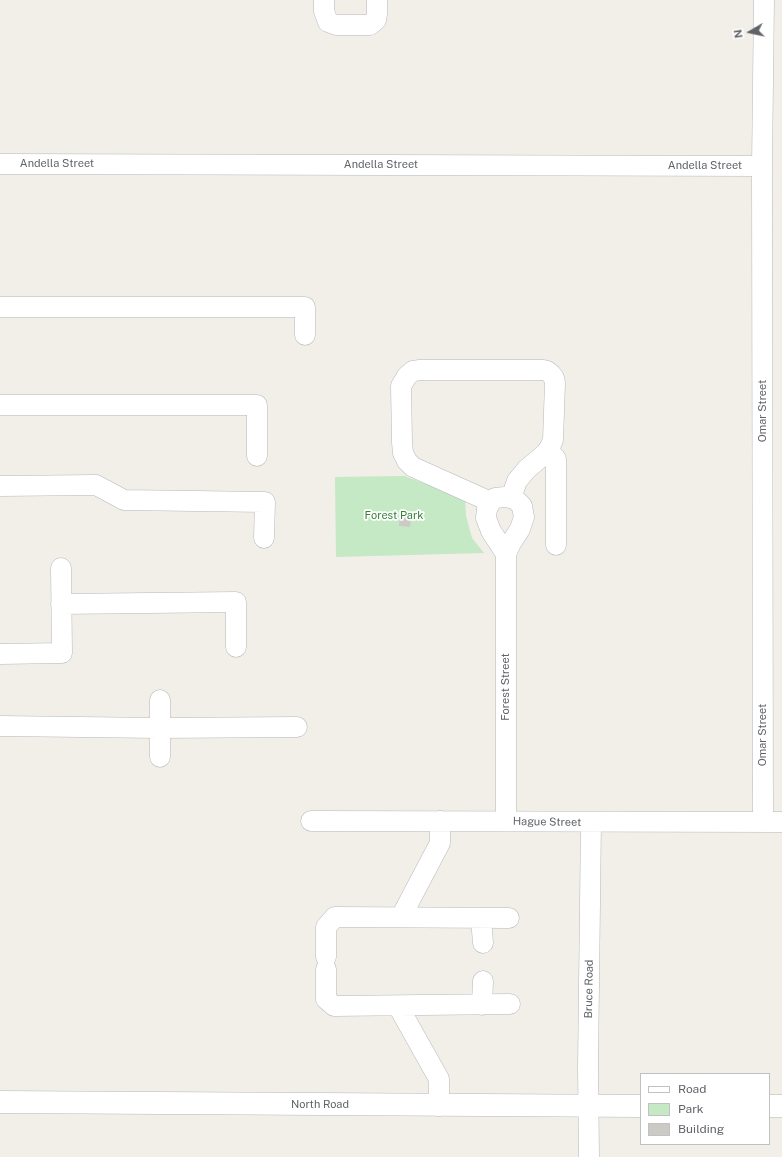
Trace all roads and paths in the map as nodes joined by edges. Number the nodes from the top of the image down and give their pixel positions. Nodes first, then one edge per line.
1 (324, 0) edge
2 (377, 0) edge
3 (764, 0) edge
4 (0, 164) edge
5 (762, 166) junction
6 (0, 307) edge
7 (305, 335) dead end
8 (0, 405) edge
9 (548, 450) junction
10 (257, 456) dead end
11 (0, 486) edge
12 (511, 498) junction
13 (490, 503) junction
14 (264, 538) dead end
15 (556, 545) dead end
16 (506, 554) junction
17 (61, 568) dead end
18 (61, 604) junction
19 (236, 647) dead end
20 (0, 654) edge
21 (160, 700) dead end
22 (0, 726) edge
23 (160, 728) junction
24 (297, 728) dead end
25 (160, 757) dead end
26 (311, 821) dead end
27 (440, 821) junction
28 (506, 821) junction
29 (591, 822) junction
30 (773, 822) edge
31 (401, 917) junction
32 (481, 918) junction
33 (509, 918) dead end
34 (483, 943) dead end
35 (483, 980) dead end
36 (510, 1004) dead end
37 (482, 1005) junction
38 (398, 1006) junction
39 (0, 1102) edge
40 (439, 1106) junction
41 (588, 1106) junction
42 (640, 1106) edge
43 (770, 1106) edge
44 (782, 1106) edge
45 (589, 1157) edge

1 - 2 street
3 - 5 street, Omar Street
4 - 5 street, Andella Street
5 - 30 street, Omar Street
6 - 7 street
8 - 10 street
9 - 12 street
9 - 13 street
9 - 15 street
11 - 14 street
12 - 13 street
12 - 16 street, Forest Street
13 - 16 street
16 - 28 street, Forest Street
17 - 18 street
18 - 19 street
18 - 20 street
21 - 23 street
22 - 23 street
23 - 24 street
23 - 25 street
26 - 27 street, Hague Street
27 - 28 street, Hague Street
27 - 31 street
28 - 29 street, Hague Street
29 - 30 street, Hague Street
29 - 41 street, Bruce Road
31 - 32 street
31 - 38 street
32 - 33 street
32 - 34 street
35 - 37 street
36 - 37 street
37 - 38 street
38 - 40 street
39 - 40 street, North Road
40 - 41 street, North Road
41 - 42 street, North Road
41 - 45 street, Bruce Road
43 - 44 street

